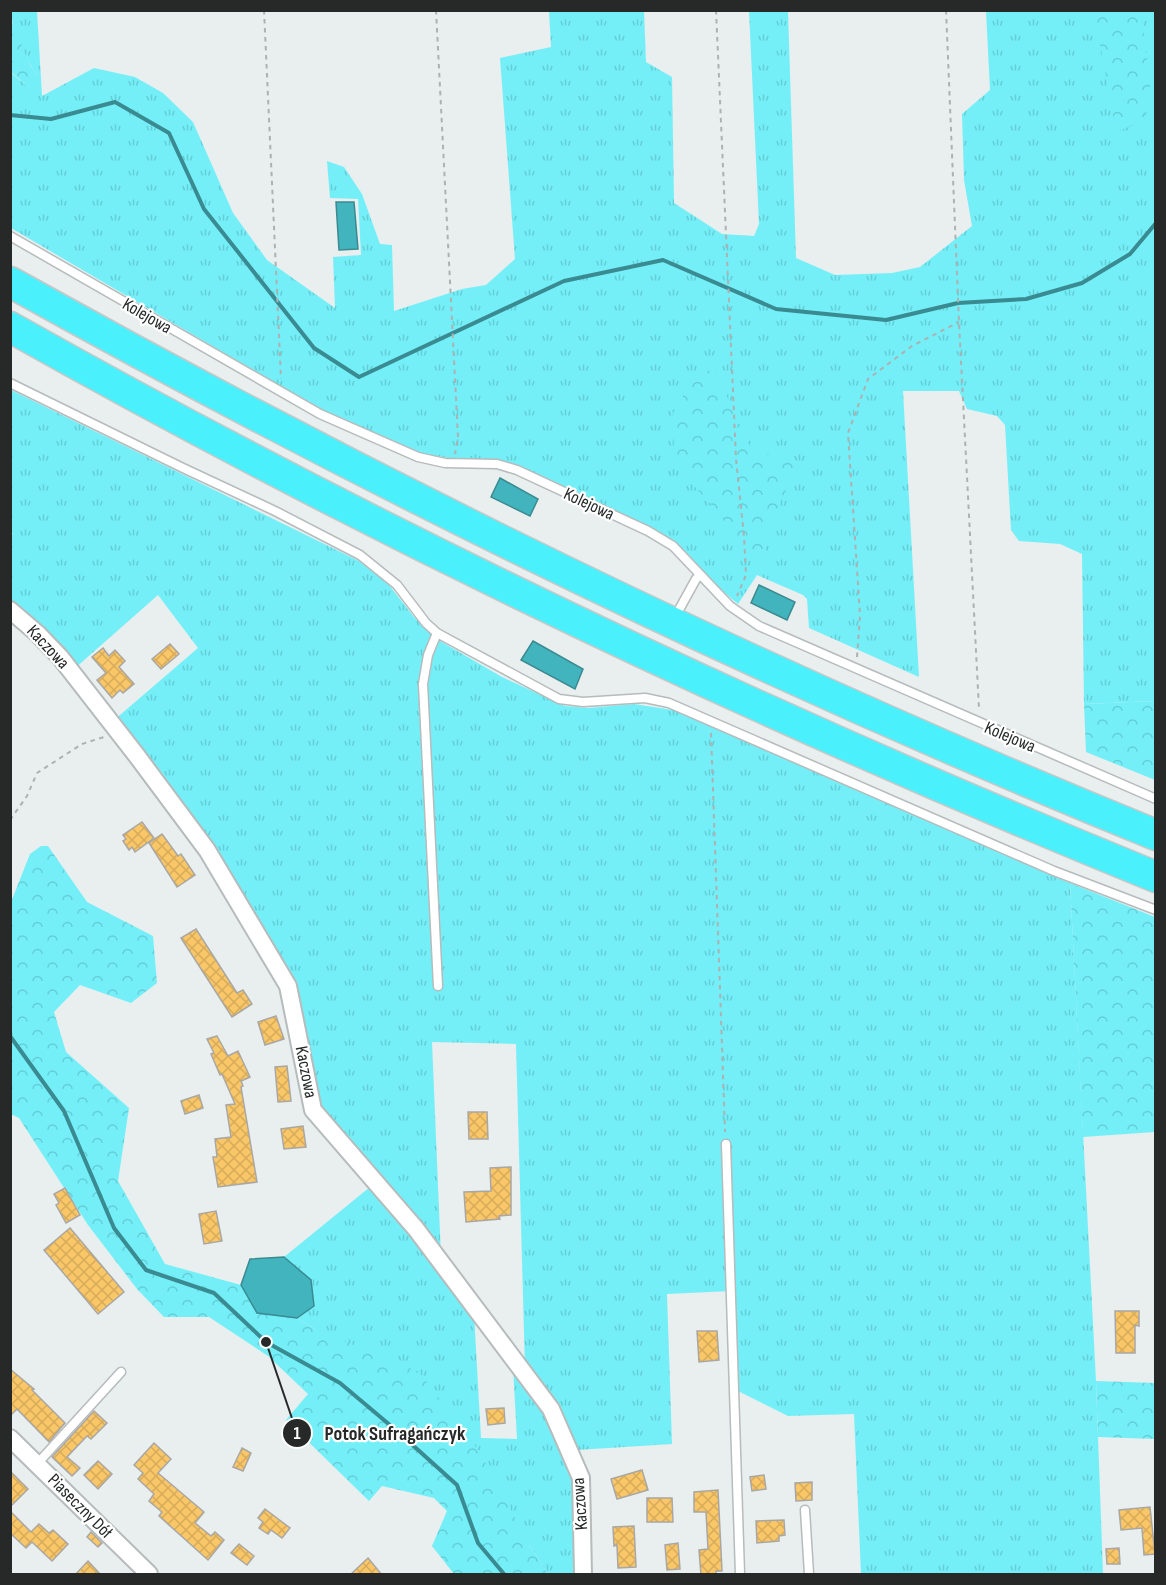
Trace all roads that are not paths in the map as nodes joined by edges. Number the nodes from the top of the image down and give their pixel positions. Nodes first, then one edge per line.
1 (10, 236) edge
2 (10, 282) edge
3 (10, 327) edge
4 (10, 346) edge
5 (10, 383) edge
6 (237, 450) junction
7 (700, 575) junction
8 (10, 610) edge
9 (673, 623) junction
10 (437, 633) junction
11 (1155, 799) edge
12 (1155, 835) edge
13 (1155, 877) edge
14 (1155, 910) edge
15 (438, 986) dead end
16 (726, 1144) road end
17 (121, 1372) dead end
18 (10, 1438) edge
19 (37, 1464) junction
20 (806, 1510) dead end
21 (149, 1575) edge
22 (583, 1575) edge
23 (740, 1575) edge
24 (809, 1575) edge

1 - 7 lane, Kolejowa
2 - 9 highway
3 - 6 highway
4 - 6 highway
5 - 10 lane
6 - 13 highway
7 - 9 lane
7 - 11 lane, Kolejowa
8 - 22 street, Kaczowa
9 - 12 highway
10 - 14 lane
10 - 15 lane
16 - 23 lane
17 - 19 lane
18 - 19 street, Piaseczny Dół
19 - 21 street, Piaseczny Dół
20 - 24 lane

